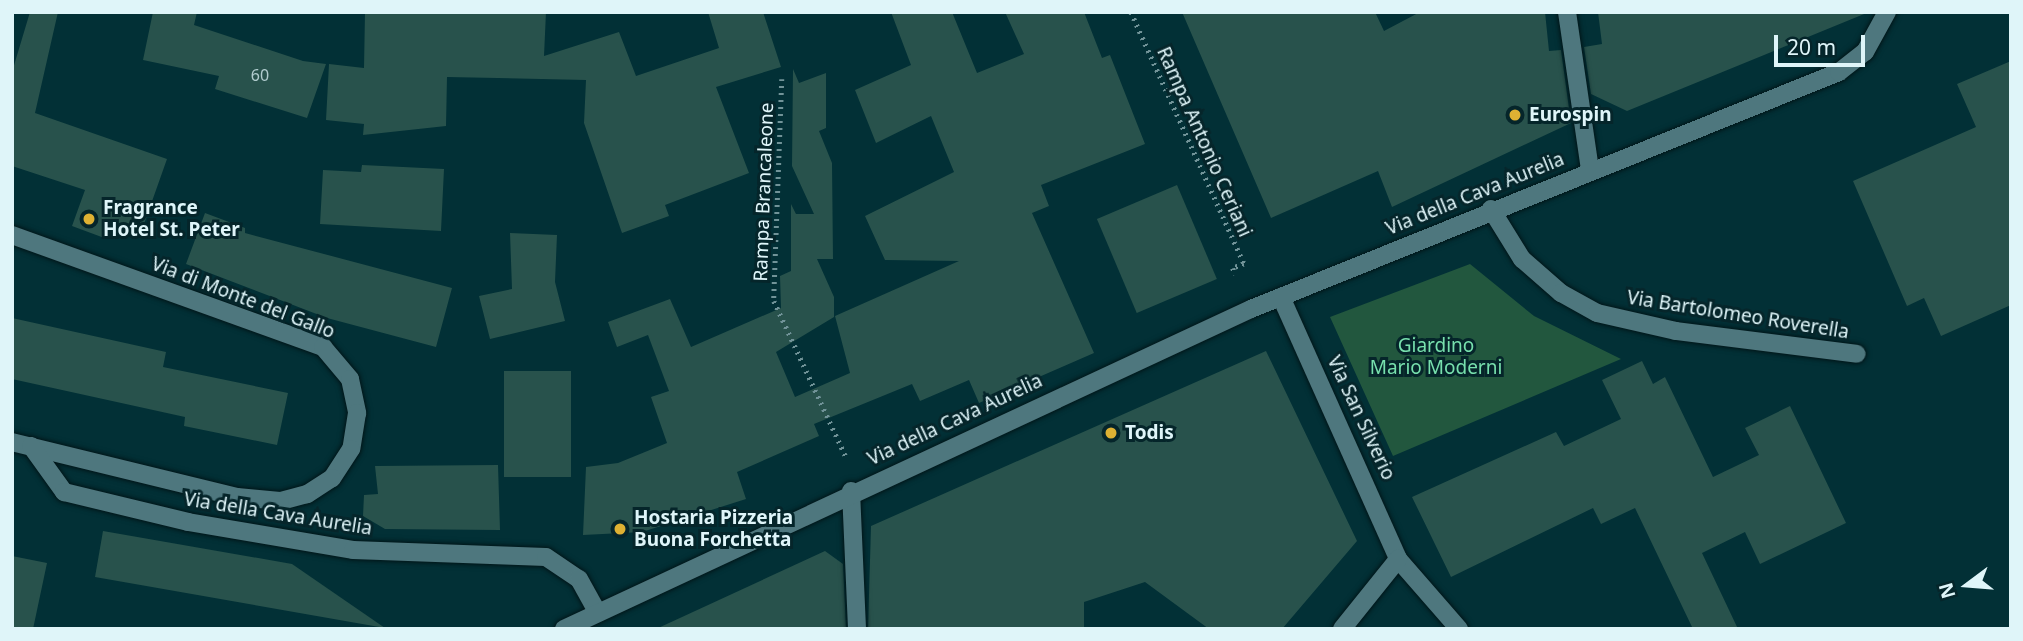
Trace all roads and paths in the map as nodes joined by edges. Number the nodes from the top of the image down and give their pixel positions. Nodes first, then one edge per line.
1 (1131, 12) edge
2 (1567, 12) edge
3 (1887, 12) edge
4 (782, 79) dead end
5 (1590, 170) junction
6 (1491, 209) junction
7 (12, 235) edge
8 (1235, 275) dead end
9 (1281, 298) junction
10 (1857, 354) dead end
11 (12, 442) edge
12 (31, 446) junction
13 (846, 457) dead end
14 (851, 491) junction
15 (1398, 559) junction
16 (597, 612) junction
17 (564, 629) edge
18 (857, 629) edge
19 (1342, 629) edge
20 (1459, 629) edge

1 - 8 path, Rampa Antonio Ceriani
2 - 5 street
3 - 5 street, Via della Cava Aurelia
4 - 13 path, Rampa Brancaleone
5 - 6 street, Via della Cava Aurelia
6 - 9 street, Via della Cava Aurelia
6 - 10 street, Via Bartolomeo Roverella
7 - 12 street, Via di Monte del Gallo
9 - 14 street, Via della Cava Aurelia
9 - 15 street, Via San Silverio
11 - 12 street, Via di Monte del Gallo
12 - 16 street, Via della Cava Aurelia
14 - 16 street, Via della Cava Aurelia
14 - 18 street
15 - 19 street
15 - 20 street, Via San Silverio
16 - 17 street

